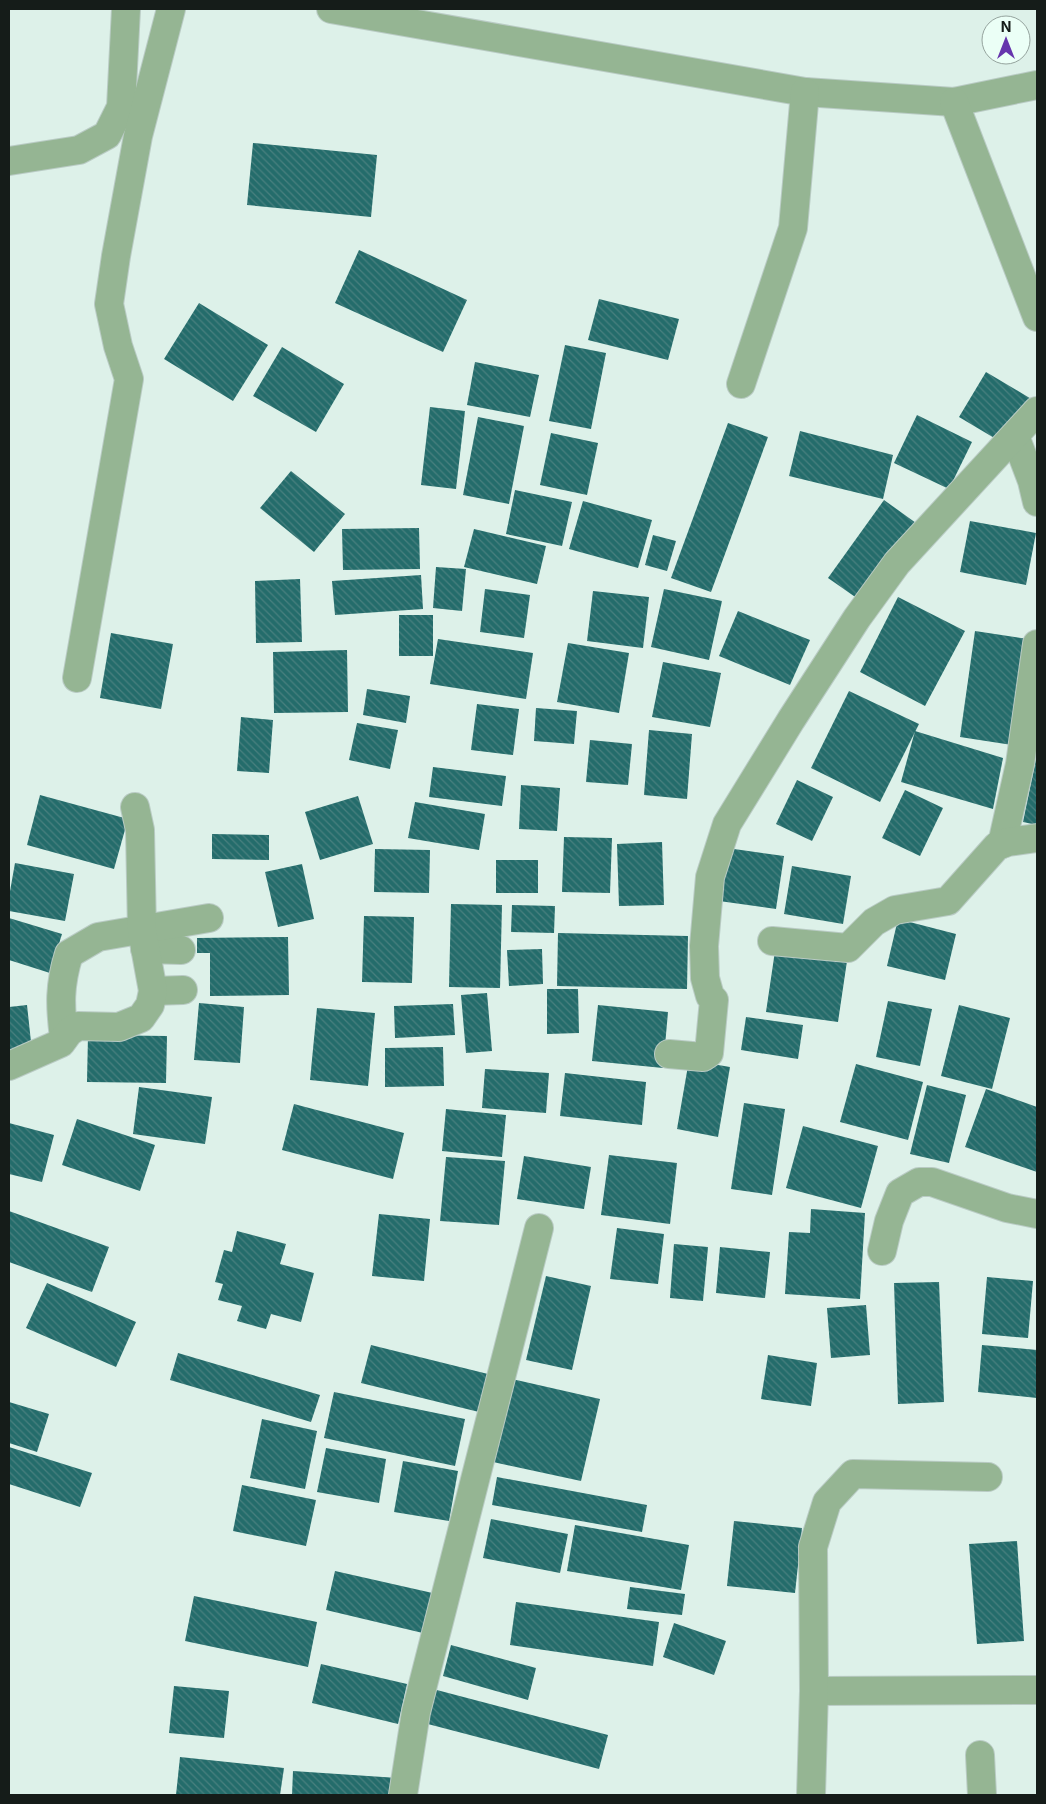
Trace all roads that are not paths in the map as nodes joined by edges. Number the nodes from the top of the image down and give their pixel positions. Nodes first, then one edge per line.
1 (126, 9) edge
2 (171, 9) edge
3 (331, 9) edge
4 (1037, 86) edge
5 (805, 92) junction
6 (954, 102) junction
7 (9, 161) edge
8 (1037, 316) edge
9 (741, 384) dead end
10 (1037, 412) edge
11 (1015, 436) junction
12 (1037, 502) edge
13 (1037, 644) edge
14 (76, 678) dead end
15 (135, 807) dead end
16 (1037, 838) edge
17 (1002, 844) junction
18 (209, 918) dead end
19 (143, 940) junction
20 (772, 941) dead end
21 (181, 950) dead end
22 (183, 990) dead end
23 (153, 991) junction
24 (64, 1038) junction
25 (669, 1054) dead end
26 (9, 1066) edge
27 (1037, 1214) edge
28 (540, 1228) dead end
29 (882, 1251) dead end
30 (988, 1477) dead end
31 (1037, 1690) edge
32 (814, 1691) junction
33 (980, 1755) dead end
34 (403, 1795) edge
35 (811, 1795) edge
36 (982, 1795) edge

1 - 7 street
2 - 14 street
3 - 5 street
4 - 6 street
5 - 6 street
5 - 9 street
6 - 8 street
10 - 11 street
11 - 12 street
11 - 25 street
13 - 17 street
15 - 19 street
16 - 17 street
17 - 20 street
18 - 19 street
19 - 21 street
19 - 23 street
19 - 24 street
22 - 23 street
23 - 24 street
24 - 26 street
27 - 29 street
28 - 34 street
30 - 32 street
31 - 32 street
32 - 35 street
33 - 36 street

